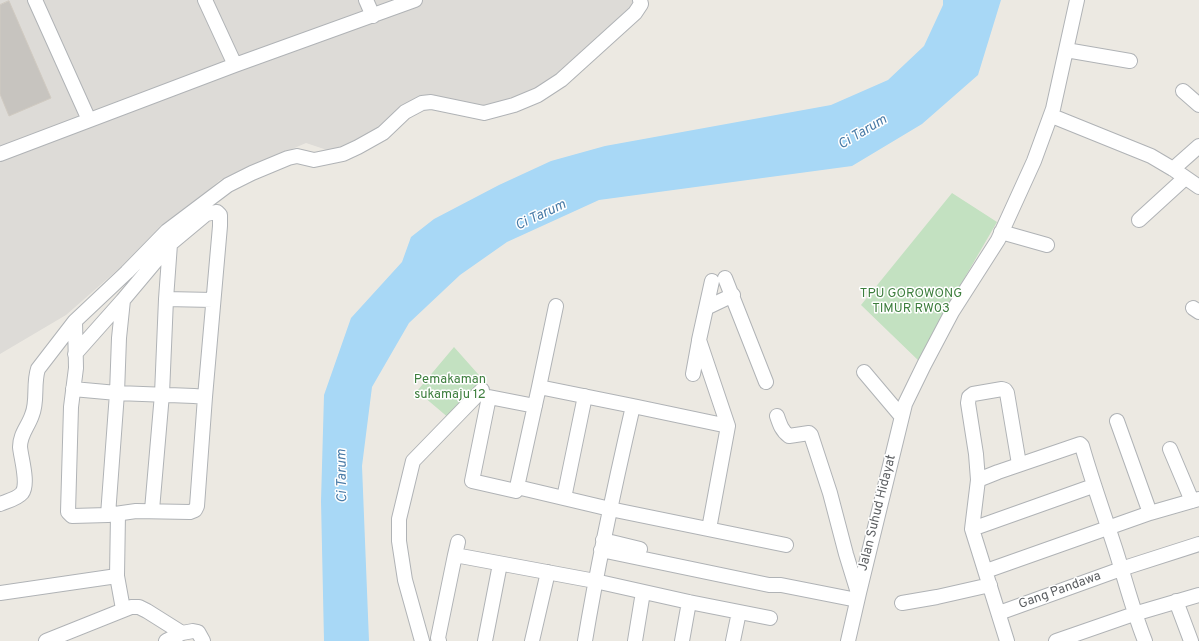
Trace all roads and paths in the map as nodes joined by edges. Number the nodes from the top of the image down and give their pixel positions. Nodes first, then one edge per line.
1 (35, 0) edge
2 (205, 0) edge
3 (366, 0) edge
4 (415, 0) edge
5 (640, 0) edge
6 (1077, 0) edge
7 (373, 16) junction
8 (1066, 50) junction
9 (1130, 61) dead end
10 (235, 65) junction
11 (1183, 91) dead end
12 (1199, 105) edge
13 (1052, 116) junction
14 (90, 120) junction
15 (1199, 146) edge
16 (0, 154) edge
17 (1173, 169) junction
18 (1185, 178) junction
19 (1199, 187) edge
20 (1140, 220) dead end
21 (1001, 232) junction
22 (170, 244) junction
23 (1047, 245) dead end
24 (733, 296) junction
25 (166, 299) junction
26 (123, 300) junction
27 (213, 300) junction
28 (556, 306) dead end
29 (708, 307) junction
30 (75, 321) junction
31 (699, 340) junction
32 (75, 354) junction
33 (864, 372) dead end
34 (712, 378) junction
35 (766, 382) dead end
36 (540, 387) junction
37 (73, 389) junction
38 (482, 390) dead end
39 (117, 393) junction
40 (162, 394) junction
41 (585, 396) junction
42 (205, 397) junction
43 (535, 406) junction
44 (632, 406) junction
45 (777, 416) dead end
46 (902, 416) junction
47 (1117, 420) dead end
48 (728, 426) junction
49 (1170, 449) dead end
50 (1019, 464) junction
51 (978, 480) junction
52 (1093, 486) junction
53 (517, 487) junction
54 (564, 498) junction
55 (1195, 500) edge
56 (0, 504) edge
57 (610, 508) junction
58 (152, 510) junction
59 (1150, 513) junction
60 (113, 515) junction
61 (1108, 528) junction
62 (709, 529) junction
63 (972, 529) junction
64 (1199, 544) edge
65 (602, 545) junction
66 (786, 545) dead end
67 (500, 564) junction
68 (1121, 569) junction
69 (986, 571) junction
70 (548, 572) junction
71 (117, 576) junction
72 (595, 581) junction
73 (990, 585) junction
74 (0, 592) edge
75 (643, 592) junction
76 (1199, 595) edge
77 (858, 596) junction
78 (1176, 601) junction
79 (689, 602) junction
80 (902, 603) dead end
81 (123, 609) junction
82 (739, 612) junction
83 (999, 613) junction
84 (1134, 614) junction
85 (770, 618) dead end
86 (182, 633) junction
87 (46, 641) edge
88 (166, 641) edge
89 (203, 641) edge
90 (422, 641) edge
91 (439, 641) edge
92 (485, 641) edge
93 (532, 641) edge
94 (585, 641) edge
95 (635, 641) edge
96 (682, 641) edge
97 (733, 641) edge
98 (848, 641) edge
99 (1007, 641) edge
100 (1056, 641) edge
101 (1145, 641) edge
102 (1191, 641) edge

1 - 14 street
2 - 10 street
3 - 7 street
4 - 7 street
5 - 30 street
6 - 8 street, Jalan Suhud Hidayat
7 - 10 street
8 - 9 street
8 - 13 street, Jalan Suhud Hidayat
10 - 14 street
11 - 12 street
13 - 17 street
13 - 21 street, Jalan Suhud Hidayat
14 - 16 street
15 - 17 street
17 - 18 street
18 - 19 street
18 - 20 street
21 - 23 street
21 - 46 street, Jalan Suhud Hidayat
22 - 25 street
22 - 26 street
22 - 27 street
24 - 29 street
24 - 29 street
24 - 35 street
25 - 27 street
25 - 40 street
26 - 32 street
26 - 39 street
27 - 42 street
28 - 36 street
29 - 31 street
30 - 32 street
30 - 56 street
31 - 34 street
31 - 34 street
32 - 37 street
33 - 46 street
34 - 48 street
36 - 41 street
36 - 43 street
37 - 39 street
37 - 60 street
38 - 90 street
39 - 40 street
39 - 60 street
40 - 42 street
40 - 58 street
41 - 44 street
41 - 54 street
42 - 58 street
43 - 53 street
43 - 53 street
44 - 48 street
44 - 57 street
45 - 77 street
46 - 77 street, Jalan Suhud Hidayat
47 - 59 street
48 - 62 street
49 - 55 street
50 - 51 street
50 - 51 street
50 - 52 street
51 - 63 street
52 - 61 street
52 - 63 street
53 - 54 street
54 - 57 street
55 - 59 street
57 - 62 street
57 - 65 street
58 - 60 street
59 - 61 street
60 - 71 street
61 - 68 street
61 - 69 street
62 - 66 street
63 - 69 street
64 - 68 street, Gang Pandawa
65 - 72 street
65 - 77 street
67 - 70 street
67 - 91 street
67 - 92 street
68 - 83 street, Gang Pandawa
68 - 84 street
69 - 73 street
70 - 72 street
70 - 93 street
71 - 74 street
71 - 81 street
72 - 75 street
72 - 94 street
73 - 80 street
73 - 83 street
75 - 79 street
75 - 95 street
76 - 78 street
77 - 98 street, Jalan Suhud Hidayat
78 - 84 street
78 - 102 street
79 - 82 street
79 - 96 street
81 - 86 street
81 - 87 street
82 - 85 street
82 - 97 street
83 - 99 street
84 - 100 street
84 - 101 street
86 - 88 street
86 - 89 street

